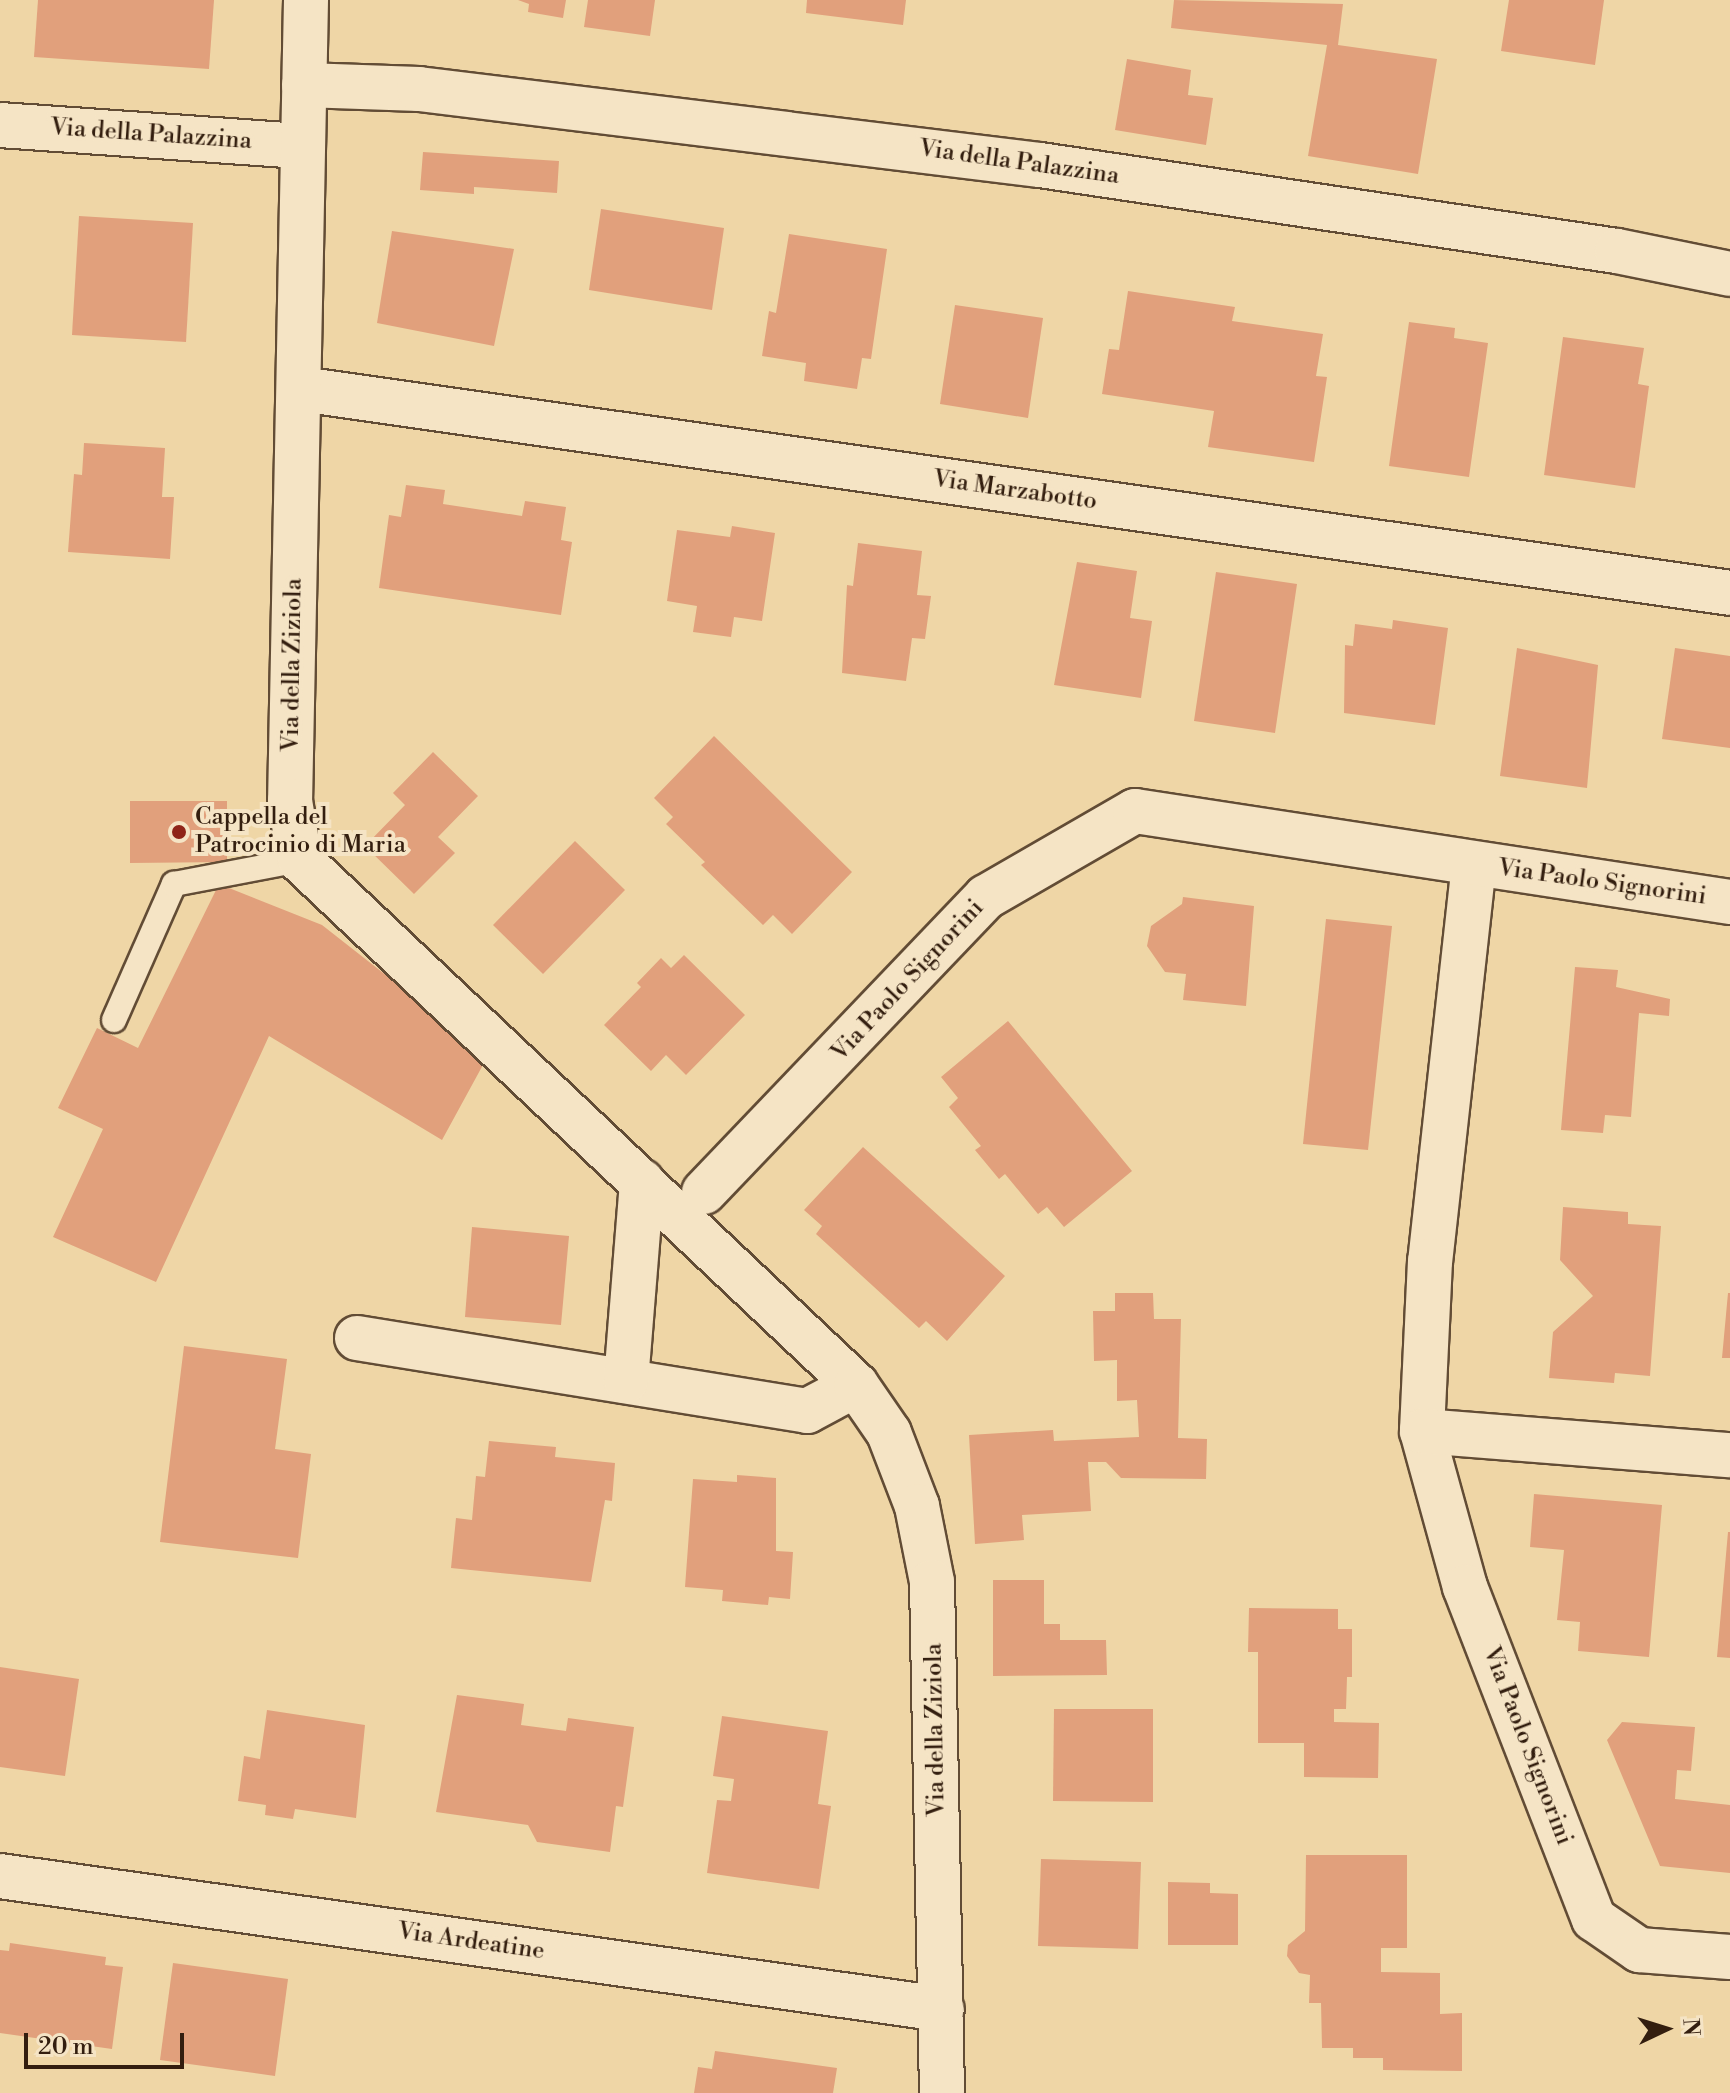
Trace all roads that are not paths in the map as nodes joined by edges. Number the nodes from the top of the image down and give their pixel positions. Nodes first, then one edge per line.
1 (306, 0) edge
2 (304, 85) junction
3 (0, 125) edge
4 (302, 146) junction
5 (1730, 274) edge
6 (301, 389) junction
7 (1730, 593) edge
8 (300, 860) junction
9 (1474, 864) junction
10 (1730, 902) edge
11 (114, 1020) dead end
12 (642, 1182) junction
13 (704, 1192) dead end
14 (357, 1338) dead end
15 (626, 1381) junction
16 (856, 1385) junction
17 (1422, 1431) junction
18 (1730, 1455) edge
19 (0, 1876) edge
20 (1730, 1957) edge
21 (942, 2009) junction
22 (942, 2093) edge

1 - 2 street, Via della Ziziola
2 - 4 street, Via della Ziziola
2 - 5 street, Via della Palazzina
3 - 4 street, Via della Palazzina
4 - 6 street, Via della Ziziola
6 - 7 street, Via Marzabotto
6 - 8 street, Via della Ziziola
8 - 11 lane
8 - 12 street, Via della Ziziola
9 - 10 street, Via Paolo Signorini
9 - 13 street, Via Paolo Signorini
9 - 17 street, Via Paolo Signorini
12 - 15 street
12 - 16 street, Via della Ziziola
14 - 15 street
15 - 16 street
16 - 21 street, Via della Ziziola
17 - 18 street
17 - 20 street, Via Paolo Signorini
19 - 21 street, Via Ardeatine
21 - 22 street, Via della Ziziola

